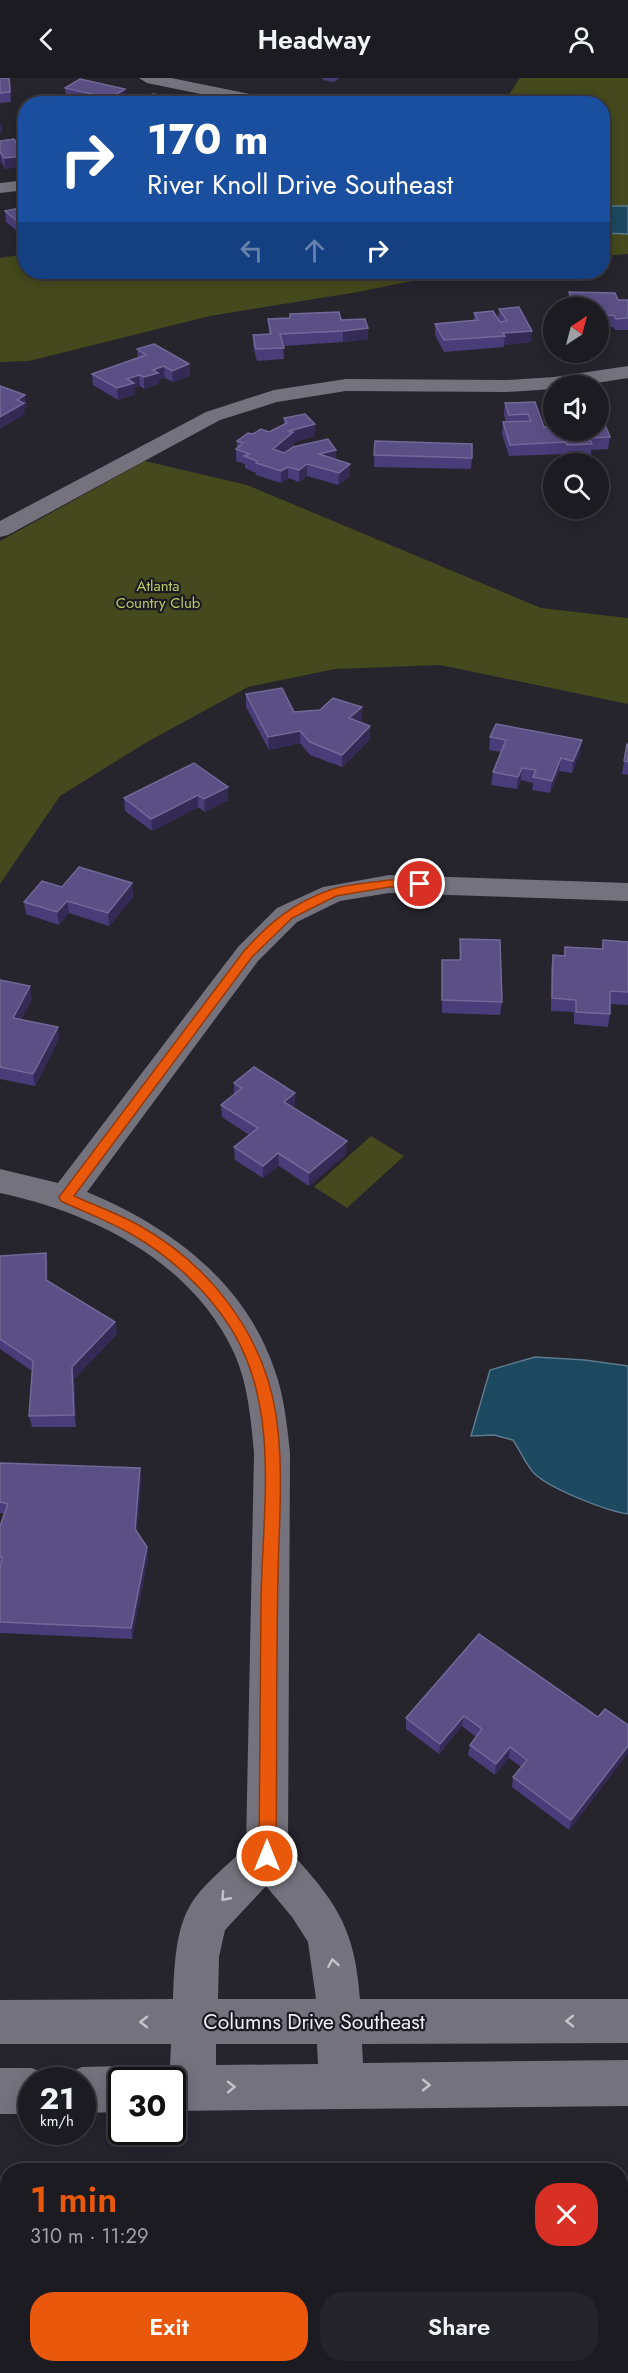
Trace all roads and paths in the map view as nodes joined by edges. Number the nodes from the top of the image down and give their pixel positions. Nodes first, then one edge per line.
1 (147, 78) edge
2 (236, 96) edge
3 (18, 186) edge
4 (0, 188) edge
5 (628, 372) edge
6 (0, 530) edge
7 (628, 892) edge
8 (0, 1181) edge
9 (66, 1197) junction
10 (267, 1856) junction
11 (338, 2021) junction
12 (628, 2021) edge
13 (0, 2022) edge
14 (194, 2022) junction
15 (186, 2067) edge
16 (628, 2084) edge
17 (341, 2086) junction
18 (186, 2088) edge
19 (0, 2091) edge
20 (18, 2091) edge

1 - 2 street
3 - 4 street
5 - 6 street
7 - 9 street
8 - 9 street
9 - 10 street
11 -> 10 street
10 -> 14 street
12 -> 11 street, Columns Drive Southeast
11 - 14 street, Columns Drive Southeast
11 - 17 street
14 -> 13 street, Columns Drive Southeast
14 - 15 street
17 -> 16 street
18 -> 17 street
19 - 20 street

